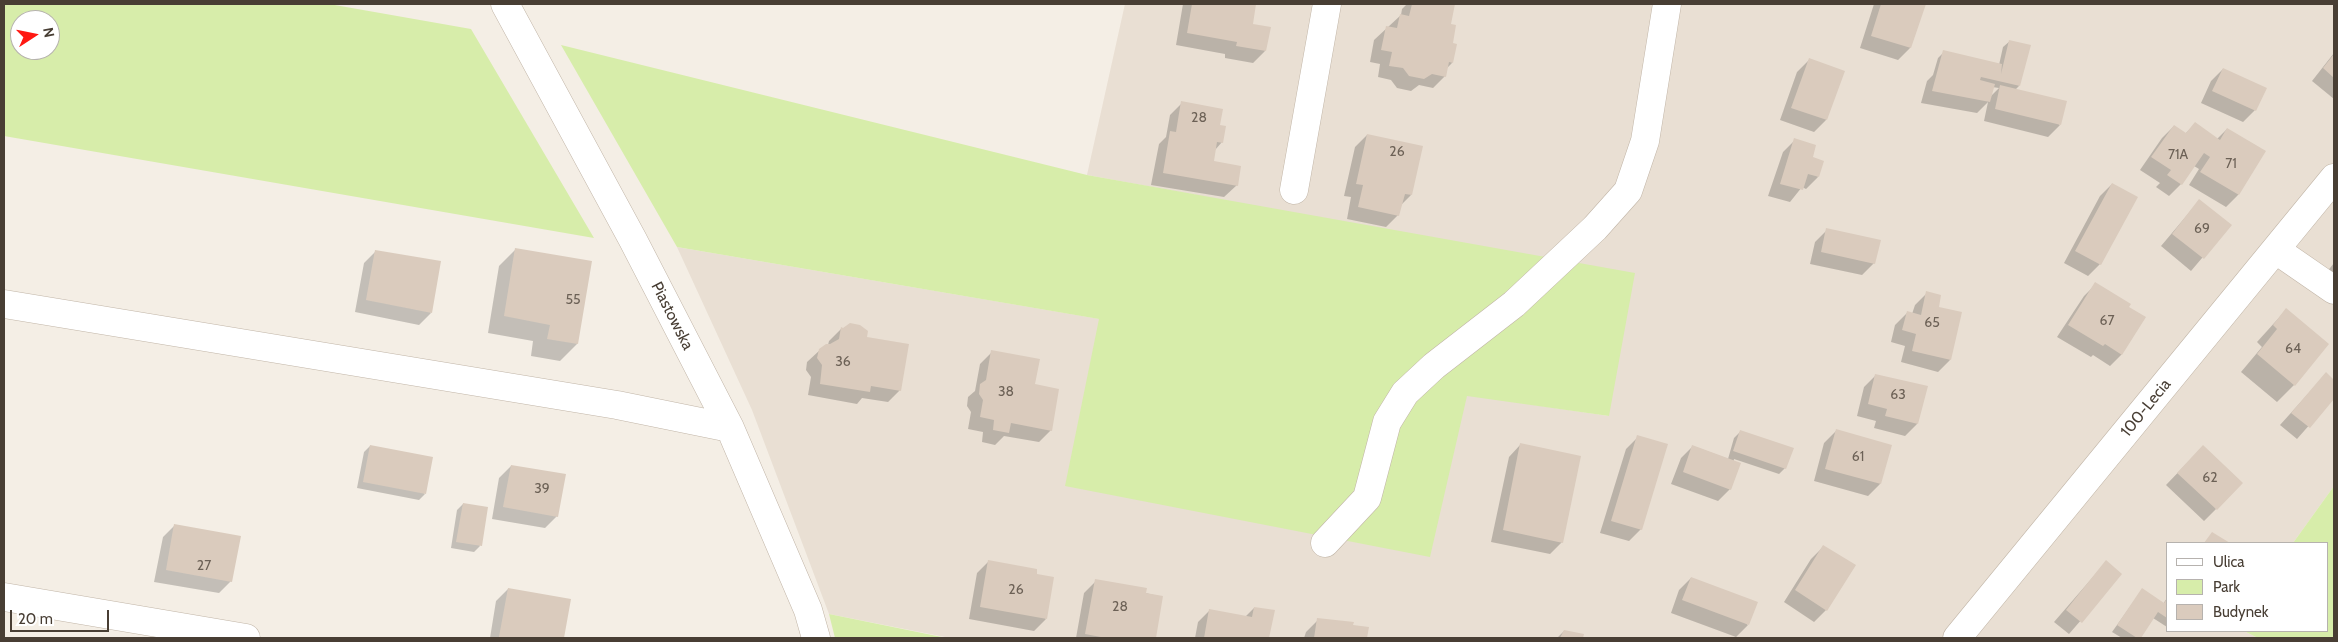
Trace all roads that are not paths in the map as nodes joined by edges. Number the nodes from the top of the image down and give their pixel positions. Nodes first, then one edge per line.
1 (505, 4) edge
2 (1327, 4) edge
3 (1667, 4) edge
4 (2334, 178) edge
5 (1294, 190) dead end
6 (2276, 250) junction
7 (2334, 290) edge
8 (4, 304) edge
9 (730, 428) junction
10 (1325, 543) dead end
11 (4, 598) edge
12 (246, 638) edge
13 (816, 638) edge
14 (1957, 638) edge

1 - 9 street, Piastowska
2 - 5 street
3 - 10 street
4 - 6 street, 100-Lecia
6 - 7 street
6 - 14 street, 100-Lecia
8 - 9 street
9 - 13 street, Piastowska
11 - 12 street

